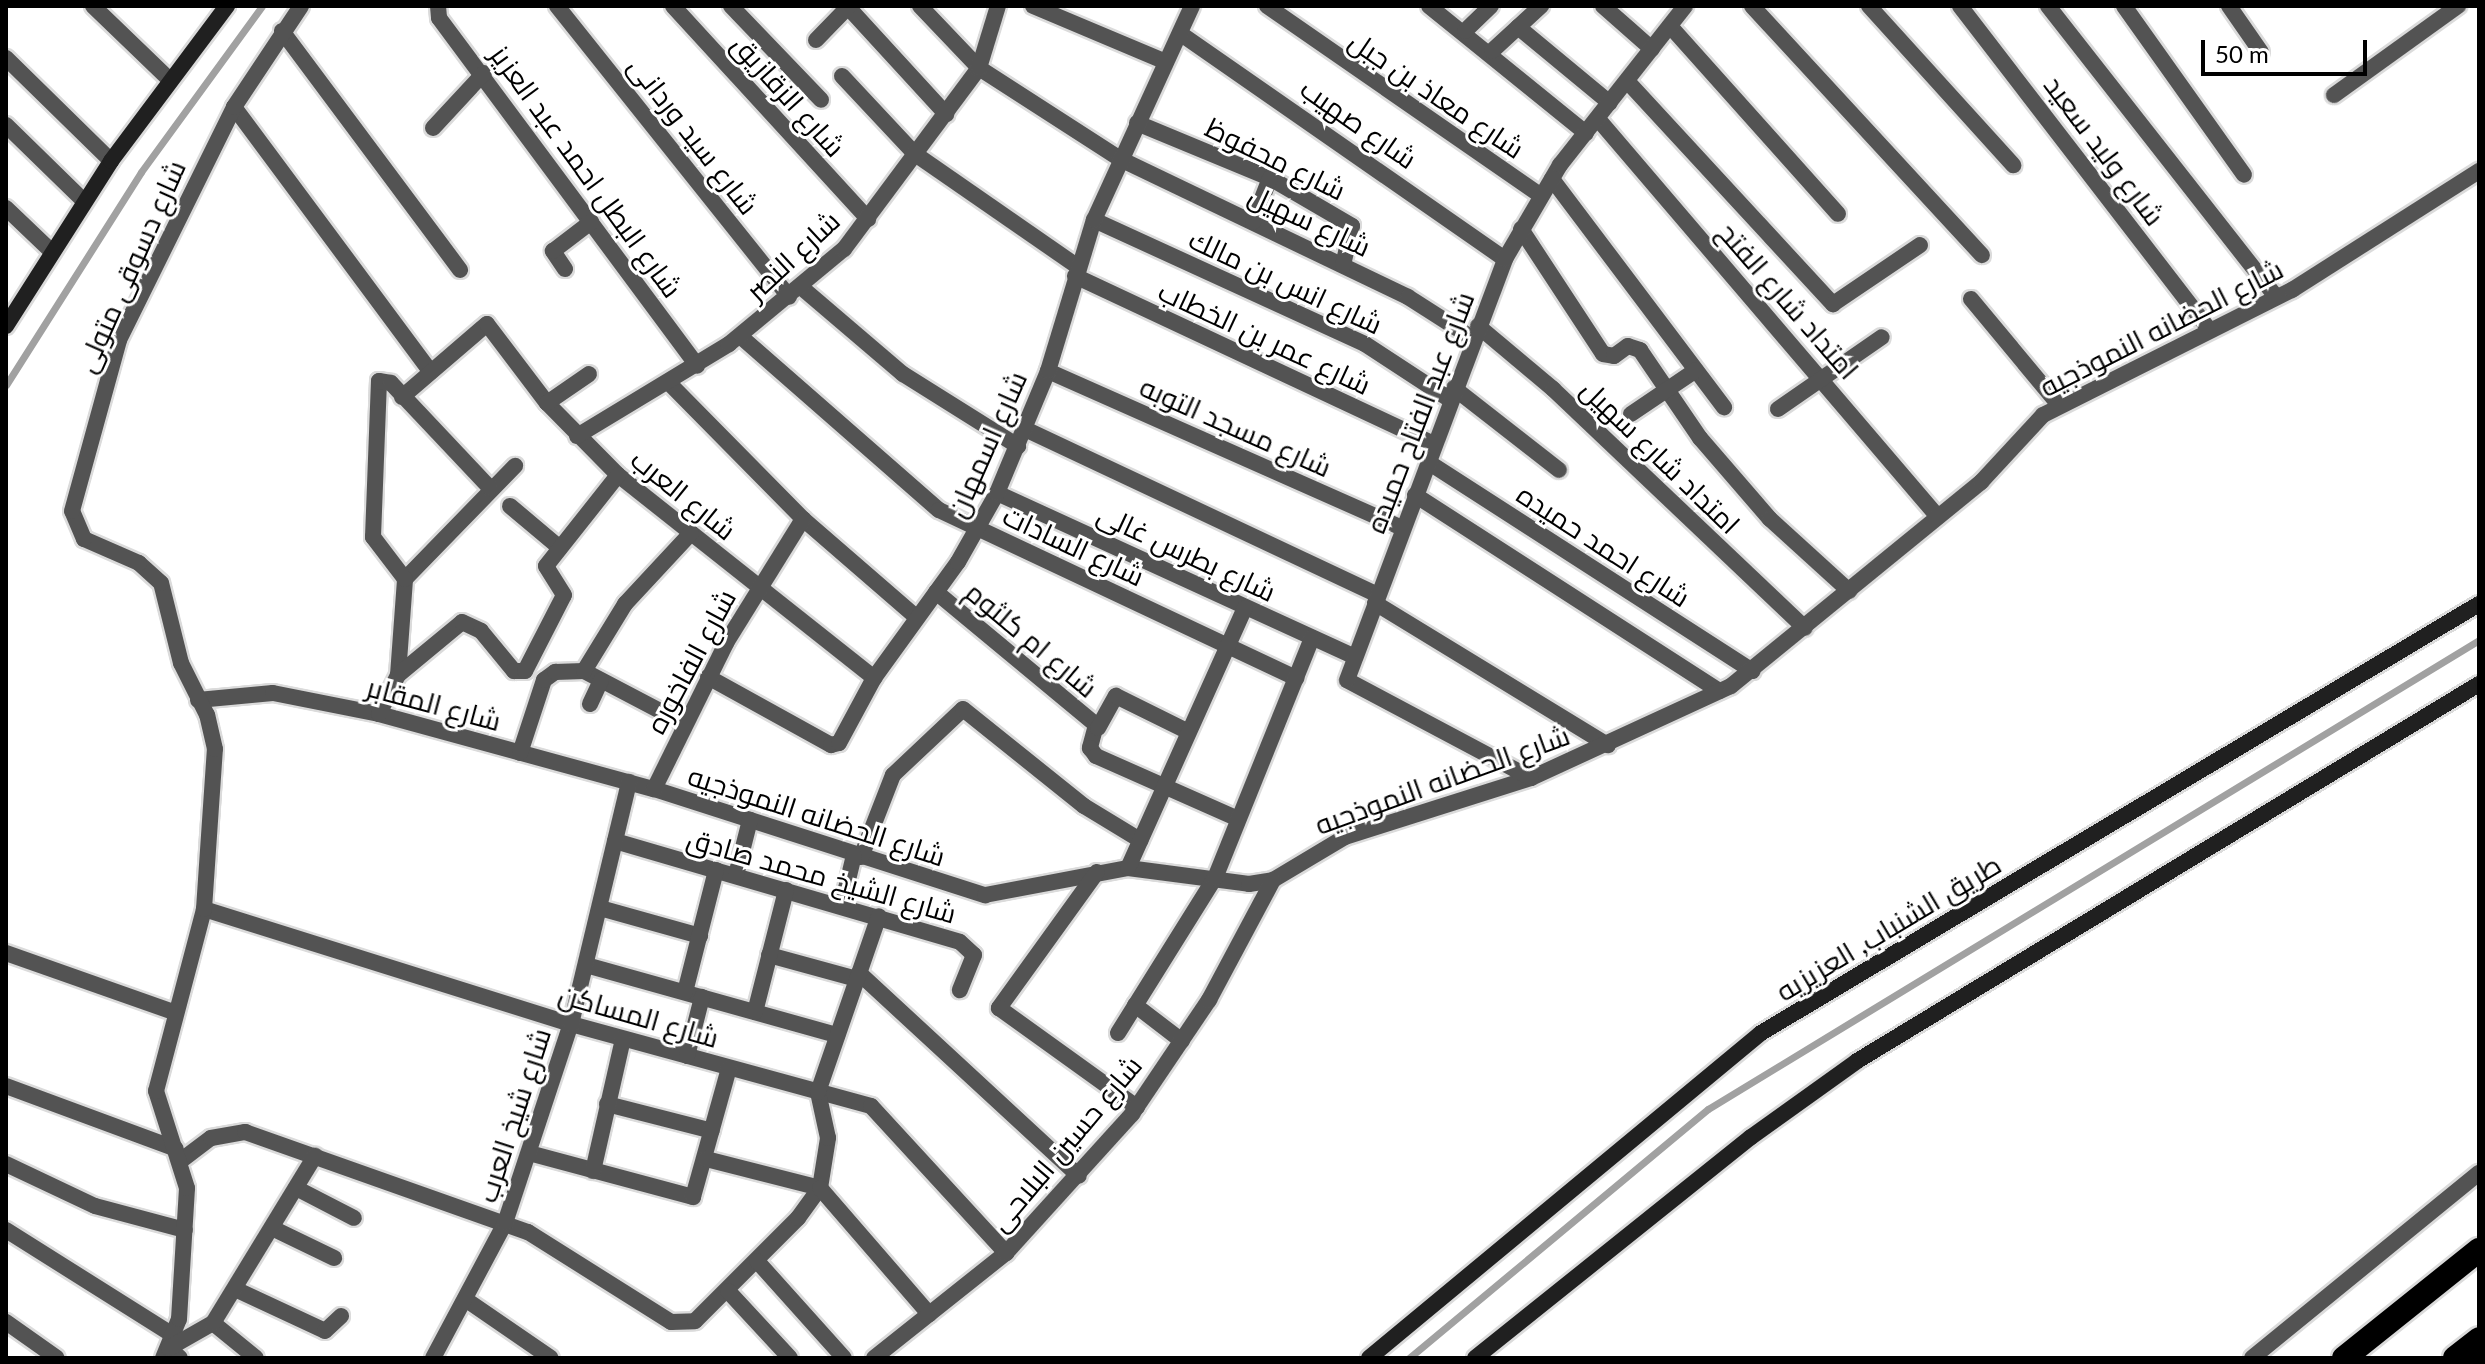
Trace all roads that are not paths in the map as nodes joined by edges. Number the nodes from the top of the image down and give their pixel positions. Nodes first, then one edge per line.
1 (93, 6) edge
2 (301, 6) edge
3 (438, 6) edge
4 (557, 6) edge
5 (673, 6) edge
6 (731, 6) edge
7 (920, 6) edge
8 (998, 6) edge
9 (1033, 6) edge
10 (1191, 6) edge
11 (1267, 6) edge
12 (1429, 6) edge
13 (1491, 6) edge
14 (1541, 6) edge
15 (1603, 6) edge
16 (1685, 6) edge
17 (1752, 6) edge
18 (1869, 6) edge
19 (1960, 6) edge
20 (2048, 6) edge
21 (2124, 6) edge
22 (2229, 6) edge
23 (2458, 6) edge
24 (225, 7) edge
25 (847, 7) edge
26 (1670, 26) junction
27 (1518, 27) junction
28 (282, 31) junction
29 (1465, 31) junction
30 (1181, 34) junction
31 (816, 40) dead end
32 (1652, 49) junction
33 (1492, 51) junction
34 (2261, 52) dead end
35 (6, 58) edge
36 (1166, 62) junction
37 (979, 68) junction
38 (484, 73) junction
39 (842, 76) dead end
40 (170, 80) junction
41 (1627, 81) junction
42 (2334, 95) dead end
43 (821, 100) dead end
44 (1610, 103) junction
45 (234, 107) junction
46 (946, 114) junction
47 (1598, 119) junction
48 (1137, 123) junction
49 (6, 125) edge
50 (433, 128) dead end
51 (1586, 133) junction
52 (915, 154) junction
53 (1120, 159) junction
54 (111, 161) junction
55 (2013, 165) dead end
56 (2479, 171) edge
57 (2244, 175) dead end
58 (1270, 178) junction
59 (1552, 179) junction
60 (1540, 195) junction
61 (84, 201) junction
62 (6, 208) edge
63 (1838, 214) dead end
64 (868, 219) junction
65 (1094, 220) junction
66 (591, 222) junction
67 (1253, 222) junction
68 (1521, 229) junction
69 (1920, 245) dead end
70 (51, 251) junction
71 (1982, 255) dead end
72 (1505, 259) junction
73 (1343, 265) junction
74 (565, 269) dead end
75 (460, 270) dead end
76 (1077, 271) junction
77 (795, 292) junction
78 (2275, 295) junction
79 (1971, 299) dead end
80 (9, 314) edge
81 (2207, 327) junction
82 (1475, 332) junction
83 (740, 336) junction
84 (1882, 337) dead end
85 (697, 366) junction
86 (1696, 370) junction
87 (1048, 371) junction
88 (431, 372) junction
89 (589, 374) dead end
90 (1823, 378) junction
91 (669, 383) junction
92 (1667, 390) junction
93 (1452, 394) junction
94 (402, 397) junction
95 (547, 403) junction
96 (2059, 405) junction
97 (1724, 407) dead end
98 (1778, 409) dead end
99 (1631, 414) dead end
100 (1025, 429) junction
101 (577, 436) junction
102 (1433, 444) junction
103 (1018, 446) junction
104 (1428, 462) junction
105 (515, 466) dead end
106 (1559, 470) dead end
107 (618, 475) junction
108 (490, 488) junction
109 (997, 493) junction
110 (1415, 495) junction
111 (510, 506) dead end
112 (1938, 517) junction
113 (803, 519) junction
114 (978, 528) junction
115 (1403, 528) junction
116 (691, 533) junction
117 (560, 548) junction
118 (405, 579) junction
119 (759, 587) junction
120 (1849, 591) junction
121 (936, 592) junction
122 (1377, 599) junction
123 (2479, 604) edge
124 (1245, 608) junction
125 (916, 617) junction
126 (1805, 628) junction
127 (1312, 638) junction
128 (1228, 646) junction
129 (1355, 657) junction
130 (525, 671) junction
131 (584, 671) junction
132 (1752, 671) junction
133 (398, 675) junction
134 (708, 677) junction
135 (874, 678) junction
136 (1296, 678) junction
137 (544, 680) junction
138 (601, 680) junction
139 (2479, 684) edge
140 (1719, 691) junction
141 (198, 700) junction
142 (590, 704) dead end
143 (379, 714) junction
144 (685, 724) junction
145 (1098, 728) junction
146 (1189, 732) junction
147 (1608, 745) junction
148 (520, 753) junction
149 (1531, 778) junction
150 (629, 782) junction
151 (654, 789) junction
152 (1163, 790) junction
153 (1238, 819) junction
154 (750, 820) junction
155 (1140, 840) junction
156 (615, 841) junction
157 (858, 856) junction
158 (1128, 868) junction
159 (716, 870) junction
160 (1097, 872) junction
161 (736, 875) junction
162 (1215, 878) junction
163 (1273, 880) junction
164 (786, 890) junction
165 (842, 905) junction
166 (600, 908) junction
167 (204, 909) junction
168 (879, 916) junction
169 (700, 936) junction
170 (6, 953) edge
171 (769, 955) junction
172 (586, 965) junction
173 (858, 976) junction
174 (960, 990) dead end
175 (694, 995) junction
176 (1135, 1005) junction
177 (755, 1012) junction
178 (176, 1013) junction
179 (571, 1024) junction
180 (1118, 1033) dead end
181 (837, 1035) junction
182 (623, 1039) junction
183 (1182, 1041) junction
184 (687, 1056) junction
185 (729, 1068) junction
186 (6, 1086) edge
187 (818, 1092) junction
188 (607, 1104) junction
189 (1137, 1107) junction
190 (712, 1131) junction
191 (529, 1153) junction
192 (179, 1154) junction
193 (315, 1156) junction
194 (706, 1159) junction
195 (6, 1164) edge
196 (593, 1171) junction
197 (2479, 1173) edge
198 (1079, 1176) junction
199 (296, 1188) junction
200 (820, 1188) junction
201 (354, 1218) dead end
202 (505, 1223) junction
203 (272, 1228) junction
204 (6, 1230) edge
205 (185, 1230) junction
206 (2479, 1250) edge
207 (1006, 1253) junction
208 (334, 1258) dead end
209 (757, 1261) junction
210 (235, 1289) junction
211 (728, 1291) junction
212 (465, 1299) junction
213 (929, 1314) junction
214 (341, 1316) dead end
215 (6, 1322) edge
216 (213, 1323) junction
217 (2479, 1339) edge
218 (172, 1350) edge
219 (57, 1358) edge
220 (256, 1358) edge
221 (433, 1358) edge
222 (551, 1358) edge
223 (790, 1358) edge
224 (844, 1358) edge
225 (874, 1358) edge
226 (1369, 1358) edge
227 (1475, 1358) edge
228 (2252, 1358) edge
229 (2344, 1358) edge
230 (2455, 1358) edge

1 - 40 street
2 - 28 street, شارع دسوقى متولى
3 - 38 street, شارع البطل احمد عبد العزيز
4 - 77 street, شارع سيد وردانى
5 - 64 street, شارع الزقازيق
6 - 43 street
7 - 37 street, شارع سهيل
8 - 37 street, شارع النصر
9 - 36 street
10 - 30 street, شارع اسمهان
11 - 60 street, شارع معاذ بن جبل
12 - 29 street
13 - 29 street
14 - 27 street
15 - 32 street
16 - 26 street, شارع عبد الفتاح حميده
17 - 71 street
18 - 55 street
19 - 81 street, شارع وليد سعيد
20 - 78 street
21 - 57 street
22 - 34 street
23 - 42 street
24 - 40 street
25 - 31 street
25 - 46 street
26 - 32 street, شارع عبد الفتاح حميده
26 - 63 street
27 - 33 street
27 - 44 street
28 - 45 street, شارع دسوقى متولى
28 - 75 street
29 - 33 street
30 - 36 street, شارع اسمهان
30 - 72 street, شارع صهيب
32 - 41 street, شارع عبد الفتاح حميده
33 - 51 street
35 - 54 street
36 - 48 street, شارع اسمهان
37 - 46 street, شارع النصر
37 - 53 street, شارع سهيل
38 - 50 street
38 - 66 street, شارع البطل احمد عبد العزيز
39 - 52 street, شارع عمر بن الخطاب
40 - 54 street
41 - 44 street, شارع عبد الفتاح حميده
41 - 69 street
44 - 47 street, شارع عبد الفتاح حميده
45 - 88 street
45 - 141 street, شارع دسوقى متولى
46 - 52 street, شارع النصر
47 - 51 street, شارع عبد الفتاح حميده
47 - 90 street, امتداد شارع الفتح
48 - 53 street, شارع اسمهان
48 - 58 street, شارع محفوظ
49 - 61 street
51 - 59 street, شارع عبد الفتاح حميده
52 - 64 street, شارع النصر
52 - 76 street, شارع عمر بن الخطاب
53 - 65 street, شارع اسمهان
53 - 67 street, شارع سهيل
54 - 61 street
56 - 78 street, شارع الحضانه النموذجيه
58 - 67 street
58 - 73 street, شارع محفوظ
59 - 60 street, شارع عبد الفتاح حميده
59 - 86 street
60 - 68 street, شارع عبد الفتاح حميده
61 - 70 street
62 - 70 street
64 - 77 street, شارع النصر
65 - 76 street, شارع اسمهان
65 - 93 street, شارع انس بن مالك
66 - 74 street
66 - 85 street, شارع البطل احمد عبد العزيز
67 - 73 street, شارع سهيل
68 - 72 street, شارع عبد الفتاح حميده
68 - 92 street
70 - 80 street
72 - 82 street, شارع عبد الفتاح حميده
73 - 82 street, شارع سهيل
76 - 87 street, شارع اسمهان
76 - 102 street, شارع عمر بن الخطاب
77 - 83 street, شارع النصر
77 - 103 street, شارع سيد وردانى
78 - 81 street, شارع الحضانه النموذجيه
79 - 96 street
81 - 96 street, شارع الحضانه النموذجيه
82 - 93 street, شارع عبد الفتاح حميده
82 - 126 street, امتداد شارع سهيل
83 - 85 street, شارع النصر
83 - 114 street, شارع السادات
84 - 90 street
85 - 91 street, شارع النصر
86 - 92 street
86 - 97 street
87 - 100 street, شارع اسمهان
87 - 115 street, شارع مسجد التوبه
88 - 94 street
88 - 95 street, شارع العرب
89 - 95 street
90 - 98 street
90 - 112 street, امتداد شارع الفتح
91 - 101 street, شارع النصر
91 - 113 street
92 - 99 street
92 - 120 street
93 - 102 street, شارع عبد الفتاح حميده
93 - 106 street, شارع انس بن مالك
94 - 108 street
94 - 118 street
95 - 101 street, شارع العرب
96 - 112 street, شارع الحضانه النموذجيه
100 - 103 street, شارع اسمهان
100 - 122 street
101 - 107 street, شارع العرب
102 - 104 street, شارع عبد الفتاح حميده
103 - 109 street, شارع اسمهان
104 - 110 street, شارع عبد الفتاح حميده
104 - 132 street, شارع احمد حميده
105 - 108 street
107 - 116 street, شارع العرب
107 - 117 street
108 - 118 street
109 - 114 street, شارع اسمهان
109 - 124 street, شارع بطرس غالى
110 - 115 street, شارع عبد الفتاح حميده
110 - 140 street
111 - 117 street
112 - 120 street, شارع الحضانه النموذجيه
113 - 119 street, شارع الفاخوره
113 - 125 street
114 - 121 street, شارع اسمهان
114 - 128 street, شارع السادات
115 - 122 street, شارع عبد الفتاح حميده
116 - 119 street, شارع العرب
116 - 131 street
117 - 130 street
118 - 133 street
119 - 134 street, شارع الفاخوره
119 - 135 street, شارع العرب
120 - 126 street, شارع الحضانه النموذجيه
121 - 125 street, شارع اسمهان
121 - 145 street, شارع ام كلثوم
122 - 129 street, شارع عبد الفتاح حميده
122 - 147 street
123 - 226 street, طريق الشنباب, العزيزيه
124 - 127 street, شارع بطرس غالى
124 - 128 street
125 - 135 street, شارع اسمهان
126 - 132 street, شارع الحضانه النموذجيه
127 - 129 street, شارع بطرس غالى
127 - 136 street
128 - 136 street, شارع السادات
128 - 146 street
129 - 149 street, شارع عبد الفتاح حميده
130 - 133 street
130 - 137 street
131 - 137 street
131 - 138 street
132 - 140 street, شارع الحضانه النموذجيه
133 - 143 street
134 - 135 street, شارع اسمهان
134 - 144 street, شارع الفاخوره
136 - 153 street
137 - 148 street
138 - 142 street
138 - 144 street
139 - 227 street
140 - 147 street, شارع الحضانه النموذجيه
141 - 143 street, شارع المقابر
141 - 167 street, شارع دسوقى متولى
143 - 148 street, شارع المقابر
144 - 151 street, شارع الفاخوره
145 - 146 street
145 - 152 street, شارع ام كلثوم
146 - 152 street
147 - 149 street, شارع الحضانه النموذجيه
148 - 150 street, شارع المقابر
149 - 163 street, شارع الحضانه النموذجيه
150 - 151 street, شارع المقابر
150 - 156 street, شارع شيخ العرب
151 - 154 street, شارع الحضانه النموذجيه
152 - 153 street, شارع ام كلثوم
152 - 155 street
153 - 162 street
154 - 157 street, شارع الحضانه النموذجيه
154 - 161 street
155 - 157 street
155 - 158 street
156 - 159 street, شارع الشيخ محمد صادق
156 - 166 street, شارع شيخ العرب
157 - 160 street, شارع الحضانه النموذجيه
157 - 165 street
158 - 160 street, شارع الحضانه النموذجيه
158 - 162 street, شارع الحضانه النموذجيه
159 - 161 street, شارع الشيخ محمد صادق
159 - 169 street
160 - 189 street
161 - 164 street, شارع الشيخ محمد صادق
162 - 163 street, شارع الحضانه النموذجيه
162 - 176 street
163 - 183 street, شارع حسين البلاحى
164 - 165 street, شارع الشيخ محمد صادق
164 - 171 street
165 - 168 street, شارع الشيخ محمد صادق
166 - 169 street
166 - 172 street, شارع شيخ العرب
167 - 178 street, شارع دسوقى متولى
167 - 179 street, شارع المساكن
168 - 173 street
168 - 174 street, شارع الشيخ محمد صادق
169 - 175 street
170 - 178 street
171 - 173 street
171 - 177 street
172 - 175 street
172 - 179 street, شارع شيخ العرب
173 - 181 street
173 - 198 street
175 - 177 street
175 - 184 street
176 - 180 street
176 - 183 street
177 - 181 street
178 - 192 street, شارع دسوقى متولى
179 - 182 street, شارع المساكن
179 - 191 street, شارع شيخ العرب
181 - 187 street
182 - 184 street, شارع المساكن
182 - 188 street
183 - 189 street, شارع حسين البلاحى
184 - 185 street, شارع المساكن
185 - 187 street, شارع المساكن
185 - 190 street
186 - 192 street
187 - 200 street
187 - 207 street, شارع المساكن
188 - 190 street
188 - 196 street
189 - 198 street, شارع حسين البلاحى
190 - 194 street
191 - 196 street
191 - 202 street, شارع شيخ العرب
192 - 193 street
192 - 205 street, شارع دسوقى متولى
193 - 199 street
193 - 202 street
194 - 196 street
194 - 200 street
195 - 205 street
197 - 228 street
198 - 207 street, شارع حسين البلاحى
199 - 201 street
199 - 203 street
200 - 209 street
200 - 213 street
202 - 211 street
202 - 212 street, شارع شيخ العرب
203 - 208 street
203 - 210 street
204 - 218 street
205 - 218 street, شارع دسوقى متولى
206 - 229 highway
207 - 213 street, شارع حسين البلاحى
209 - 211 street
209 - 224 street
210 - 214 street
210 - 216 street
211 - 223 street
212 - 221 street, شارع شيخ العرب
212 - 222 street
213 - 225 street, شارع حسين البلاحى
215 - 219 street
216 - 218 street
216 - 220 street
217 - 230 highway

